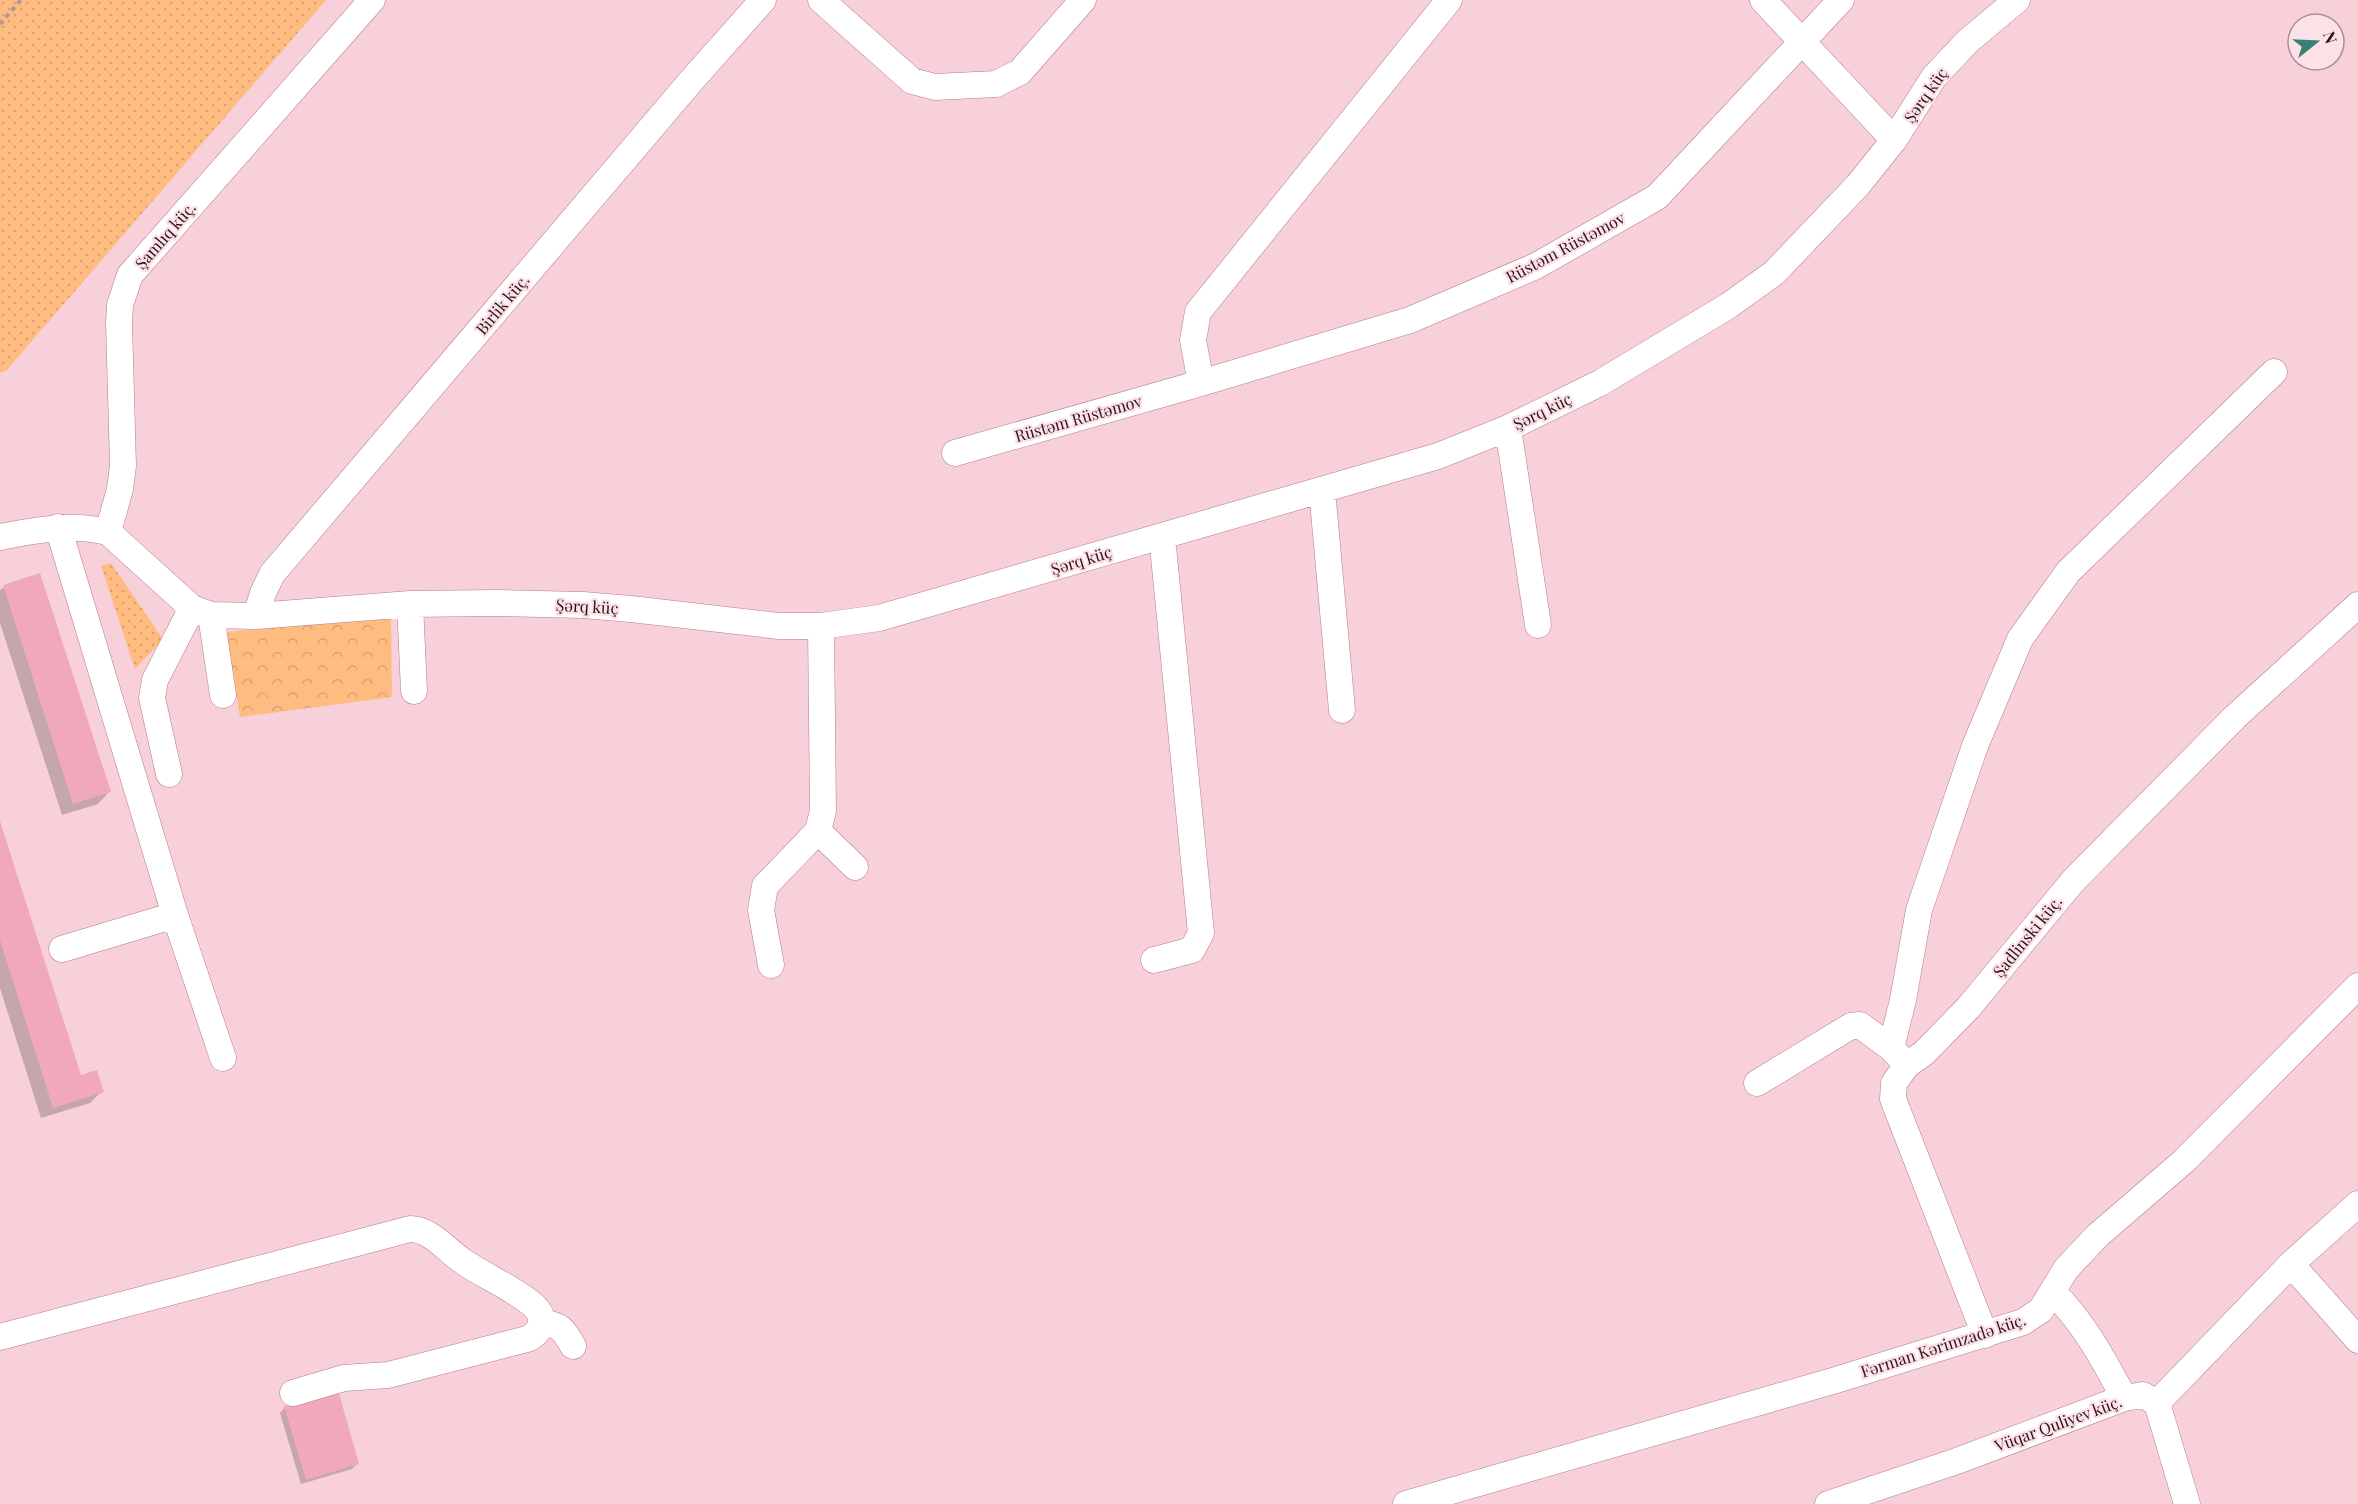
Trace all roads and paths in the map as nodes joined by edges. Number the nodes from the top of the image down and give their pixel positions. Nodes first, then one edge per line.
1 (21, 0) edge
2 (372, 0) edge
3 (763, 0) edge
4 (821, 0) edge
5 (1083, 0) edge
6 (1449, 0) edge
7 (1763, 0) edge
8 (1841, 0) edge
9 (2017, 0) edge
10 (0, 24) edge
11 (1802, 41) junction
12 (1894, 141) junction
13 (2274, 372) dead end
14 (1201, 382) junction
15 (1508, 428) junction
16 (955, 453) dead end
17 (1322, 490) junction
18 (58, 527) junction
19 (108, 532) junction
20 (1162, 536) junction
21 (0, 537) edge
22 (410, 604) junction
23 (2358, 605) edge
24 (202, 612) junction
25 (255, 616) junction
26 (1538, 625) dead end
27 (821, 627) junction
28 (414, 691) dead end
29 (223, 695) dead end
30 (1341, 710) dead end
31 (169, 774) dead end
32 (818, 831) junction
33 (855, 867) dead end
34 (175, 915) junction
35 (63, 949) dead end
36 (1154, 960) dead end
37 (771, 965) dead end
38 (2358, 986) edge
39 (1899, 1057) junction
40 (223, 1058) dead end
41 (1757, 1083) dead end
42 (2358, 1204) edge
43 (2291, 1264) junction
44 (2053, 1292) junction
45 (542, 1322) junction
46 (1985, 1335) junction
47 (0, 1337) edge
48 (2358, 1341) edge
49 (573, 1346) dead end
50 (293, 1393) dead end
51 (2124, 1398) junction
52 (2157, 1403) junction
53 (1406, 1504) edge
54 (1828, 1504) edge
55 (2187, 1504) edge

1 - 10 path
2 - 19 street, Şamlıq küç.
3 - 25 street, Birlik küç.
4 - 5 street
6 - 14 street
7 - 11 street
8 - 11 street, Rüstəm Rüstəmov
9 - 12 street, Şərq küç
11 - 12 street
11 - 14 street, Rüstəm Rüstəmov
12 - 15 street, Şərq küç
13 - 39 street
14 - 16 street, Rüstəm Rüstəmov
15 - 17 street, Şərq küç
15 - 26 street
17 - 20 street, Şərq küç
17 - 30 street
18 - 19 street
18 - 21 street
18 - 34 street
19 - 24 street
20 - 27 street, Şərq küç
20 - 36 street
22 - 25 street, Şərq küç
22 - 27 street, Şərq küç
22 - 28 street
23 - 39 street, Şadlinski küç.
24 - 25 street, Şərq küç
24 - 29 street
24 - 31 street
27 - 32 street
32 - 33 street
32 - 37 street
34 - 35 street
34 - 40 street
38 - 44 street, Fərman Kərimzadə küç.
39 - 41 street
39 - 46 street, Şadlinski küç.
42 - 43 street
43 - 48 street
43 - 52 street
44 - 46 street, Fərman Kərimzadə küç.
44 - 51 street
45 - 47 street
45 - 49 street
45 - 50 street
46 - 53 street, Fərman Kərimzadə küç.
51 - 52 street, Vüqar Quliyev küç.
51 - 54 street, Vüqar Quliyev küç.
52 - 55 street

